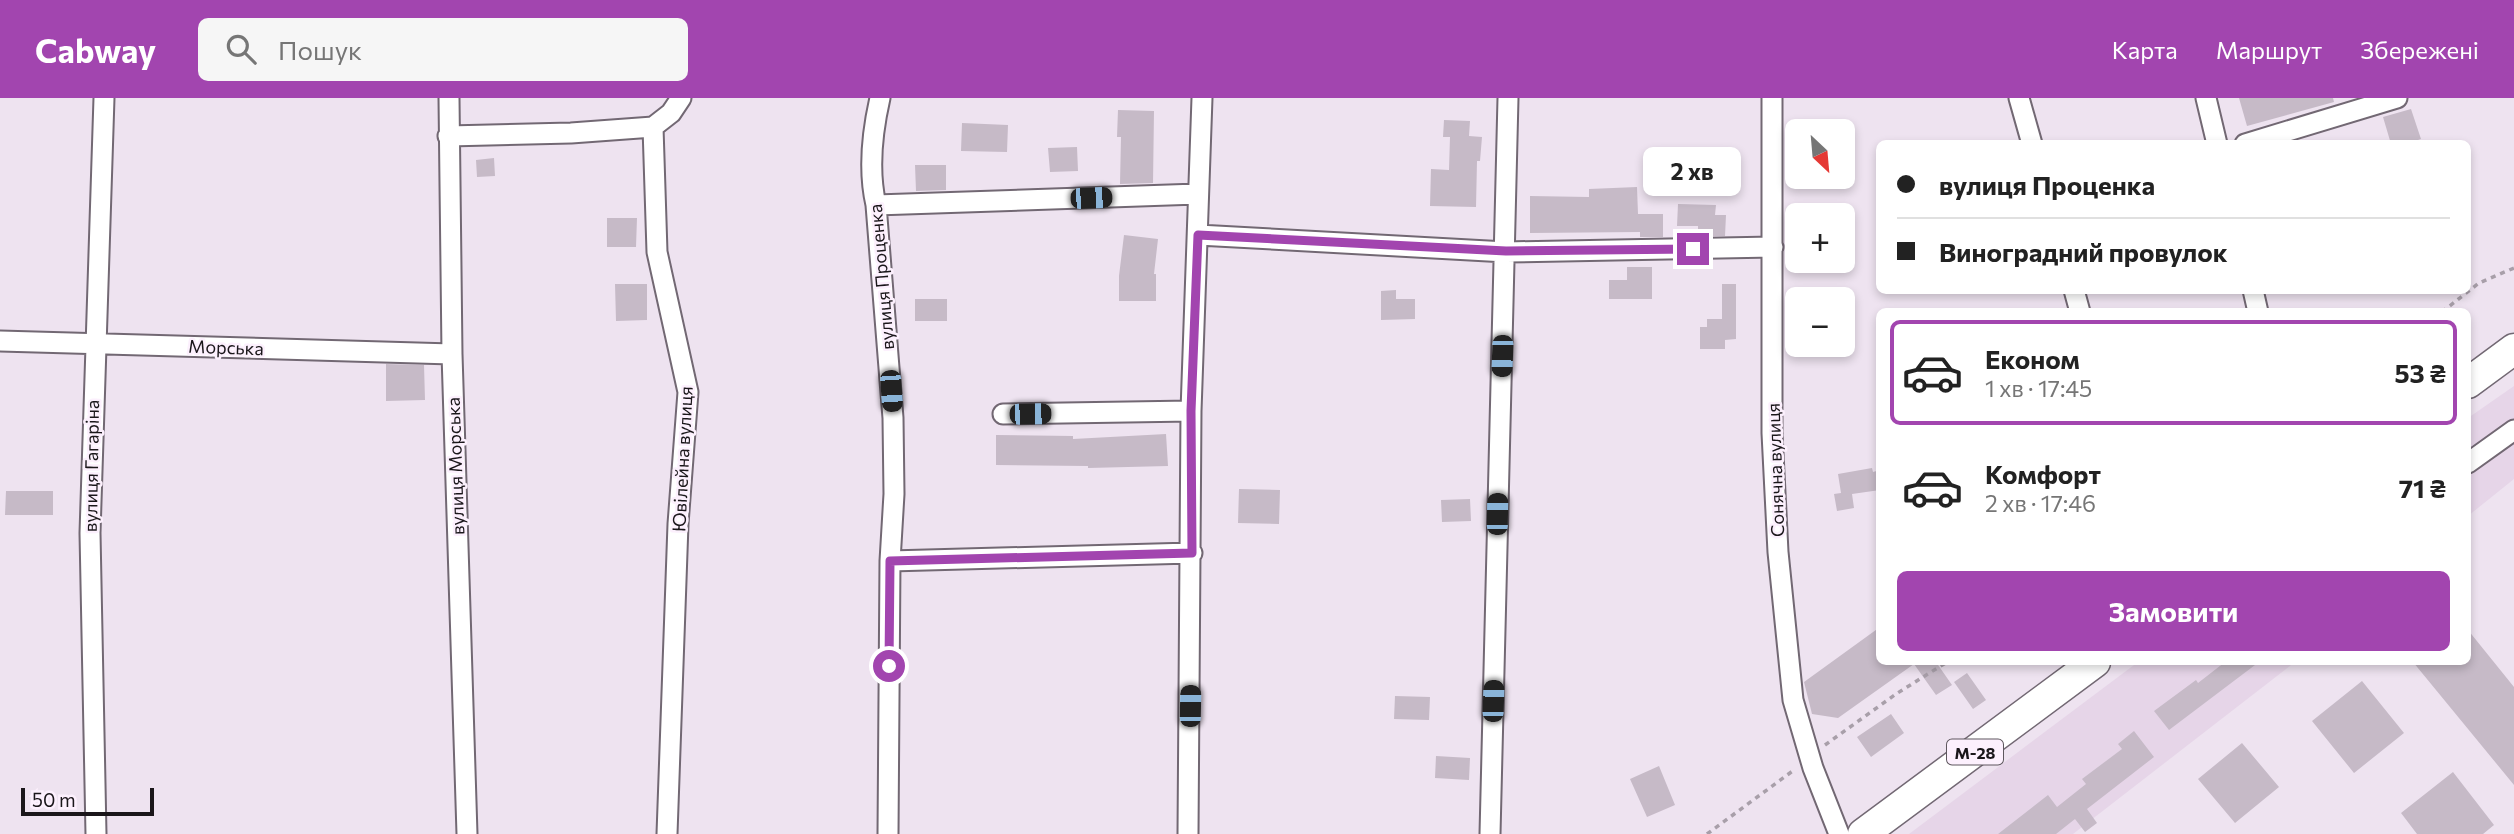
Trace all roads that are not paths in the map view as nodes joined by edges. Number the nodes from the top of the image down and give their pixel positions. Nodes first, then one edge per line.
1 (104, 98) edge
2 (449, 98) edge
3 (681, 98) edge
4 (880, 98) edge
5 (1202, 98) edge
6 (1508, 98) edge
7 (1772, 98) edge
8 (2019, 98) edge
9 (2206, 98) edge
10 (2397, 98) edge
11 (653, 127) junction
12 (448, 136) junction
13 (2031, 140) edge
14 (2216, 140) edge
15 (2258, 140) edge
16 (1198, 194) junction
17 (876, 205) junction
18 (1198, 235) junction
19 (1773, 247) junction
20 (1506, 251) junction
21 (0, 341) edge
22 (94, 343) junction
23 (2514, 349) edge
24 (452, 354) junction
25 (2471, 381) edge
26 (1191, 411) junction
27 (1003, 414) dead end
28 (2510, 440) edge
29 (2471, 461) edge
30 (1192, 553) junction
31 (890, 561) junction
32 (2085, 665) edge
33 (96, 834) edge
34 (467, 834) edge
35 (667, 834) edge
36 (888, 834) edge
37 (1188, 834) edge
38 (1490, 834) edge
39 (1839, 834) edge
40 (1863, 834) edge

1 - 22 street, вулиця Гагаріна
2 - 12 street, вулиця Морська
3 - 11 street
4 - 17 street, вулиця Проценка
5 - 16 street
6 - 20 street
7 - 19 street, Сонячна вулиця
8 - 13 street
9 - 14 street
10 - 15 street
11 - 12 street
11 - 35 street, Ювілейна вулиця
12 - 24 street, вулиця Морська
16 - 17 street
16 - 18 street
17 - 31 street, вулиця Проценка
18 - 20 street
18 - 26 street
19 - 20 street
19 - 39 street, Сонячна вулиця
20 - 38 street
21 - 22 street, Морська
22 - 24 street, Морська
22 - 33 street, вулиця Гагаріна
23 - 25 highway
24 - 34 street, вулиця Морська
26 - 27 street
26 - 30 street
28 - 29 street
30 - 31 street
30 - 37 street
31 - 36 street, вулиця Проценка
32 - 40 highway, М-28

